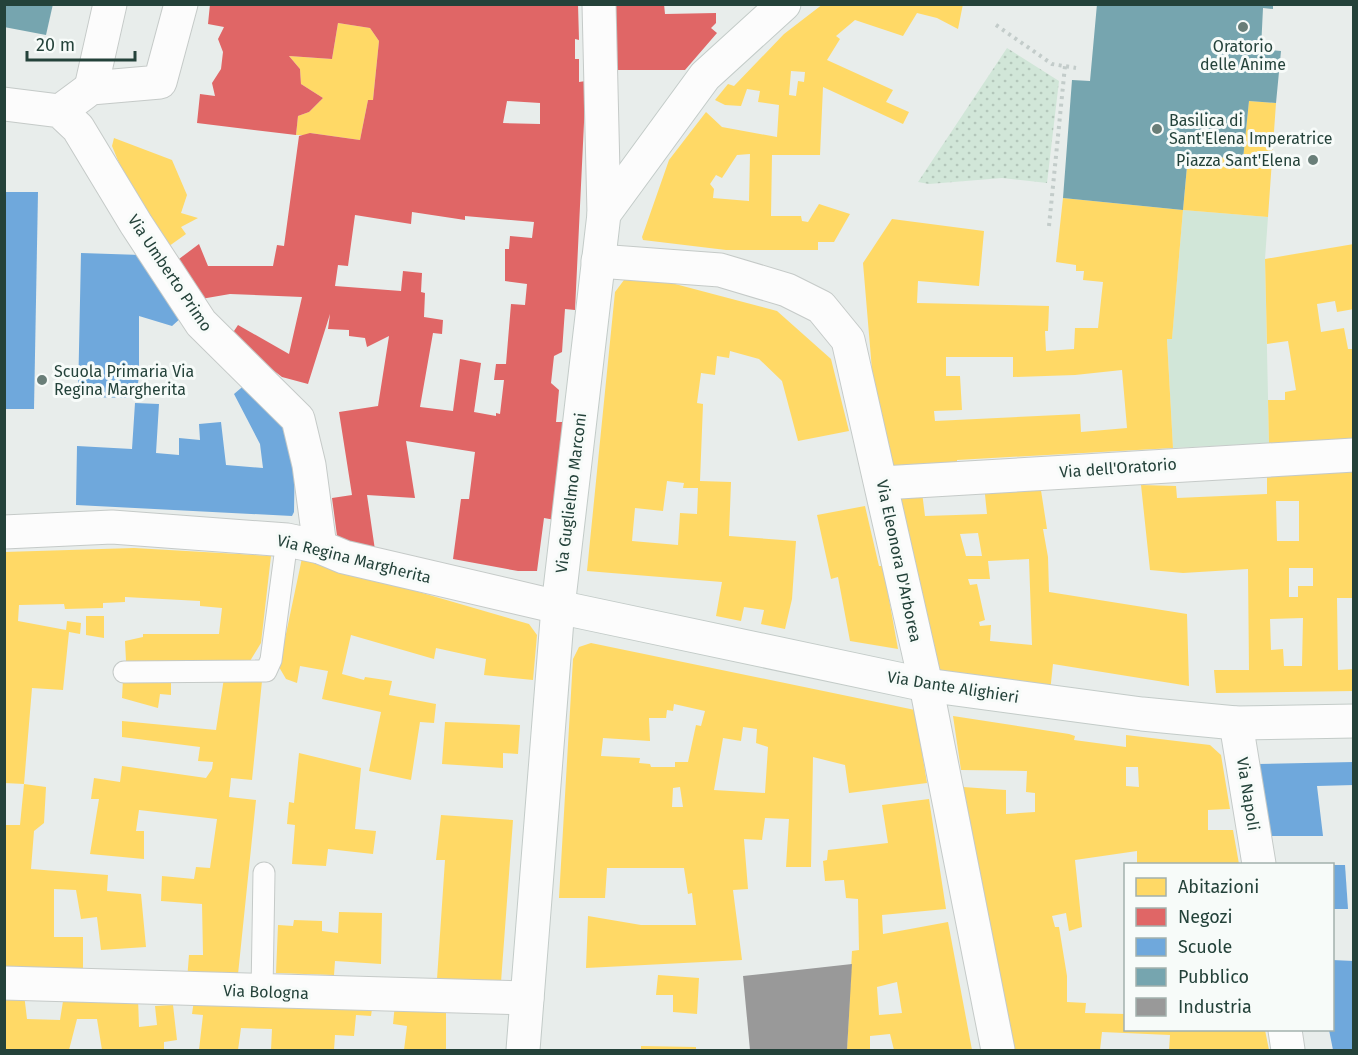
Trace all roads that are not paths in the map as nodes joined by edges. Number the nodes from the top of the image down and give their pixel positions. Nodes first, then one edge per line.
1 (110, 4) edge
2 (181, 4) edge
3 (599, 4) edge
4 (784, 4) edge
5 (91, 88) junction
6 (4, 104) edge
7 (60, 111) junction
8 (604, 214) junction
9 (598, 261) junction
10 (1353, 455) edge
11 (882, 483) junction
12 (4, 532) edge
13 (287, 540) junction
14 (320, 547) junction
15 (558, 607) junction
16 (124, 672) dead end
17 (926, 685) junction
18 (1353, 721) edge
19 (1236, 723) junction
20 (1259, 863) edge
21 (264, 873) dead end
22 (4, 983) edge
23 (262, 992) junction
24 (527, 998) junction
25 (1285, 1031) edge
26 (524, 1050) edge
27 (998, 1050) edge
28 (1288, 1050) edge

1 - 5 street
2 - 5 street
3 - 8 street
4 - 8 street, Via Guglielmo Marconi
5 - 7 street
6 - 7 street
7 - 14 street, Via Umberto Primo
8 - 9 street, Via Guglielmo Marconi
9 - 11 street, Via Eleonora D'Arborea
9 - 15 street, Via Guglielmo Marconi
10 - 11 street, Via dell'Oratorio
11 - 17 street, Via Eleonora D'Arborea
12 - 13 street, Via Regina Margherita
13 - 14 street, Via Regina Margherita
13 - 16 lane
14 - 15 street, Via Regina Margherita
15 - 17 street, Via Dante Alighieri
15 - 24 street, Via Guglielmo Marconi
17 - 19 street, Via Dante Alighieri
17 - 27 street, Via Eleonora D'Arborea
18 - 19 street, Via Dante Alighieri
19 - 20 street, Via Napoli
21 - 23 lane
22 - 23 street, Via Bologna
23 - 24 street, Via Bologna
24 - 26 street, Via Guglielmo Marconi
25 - 28 street

